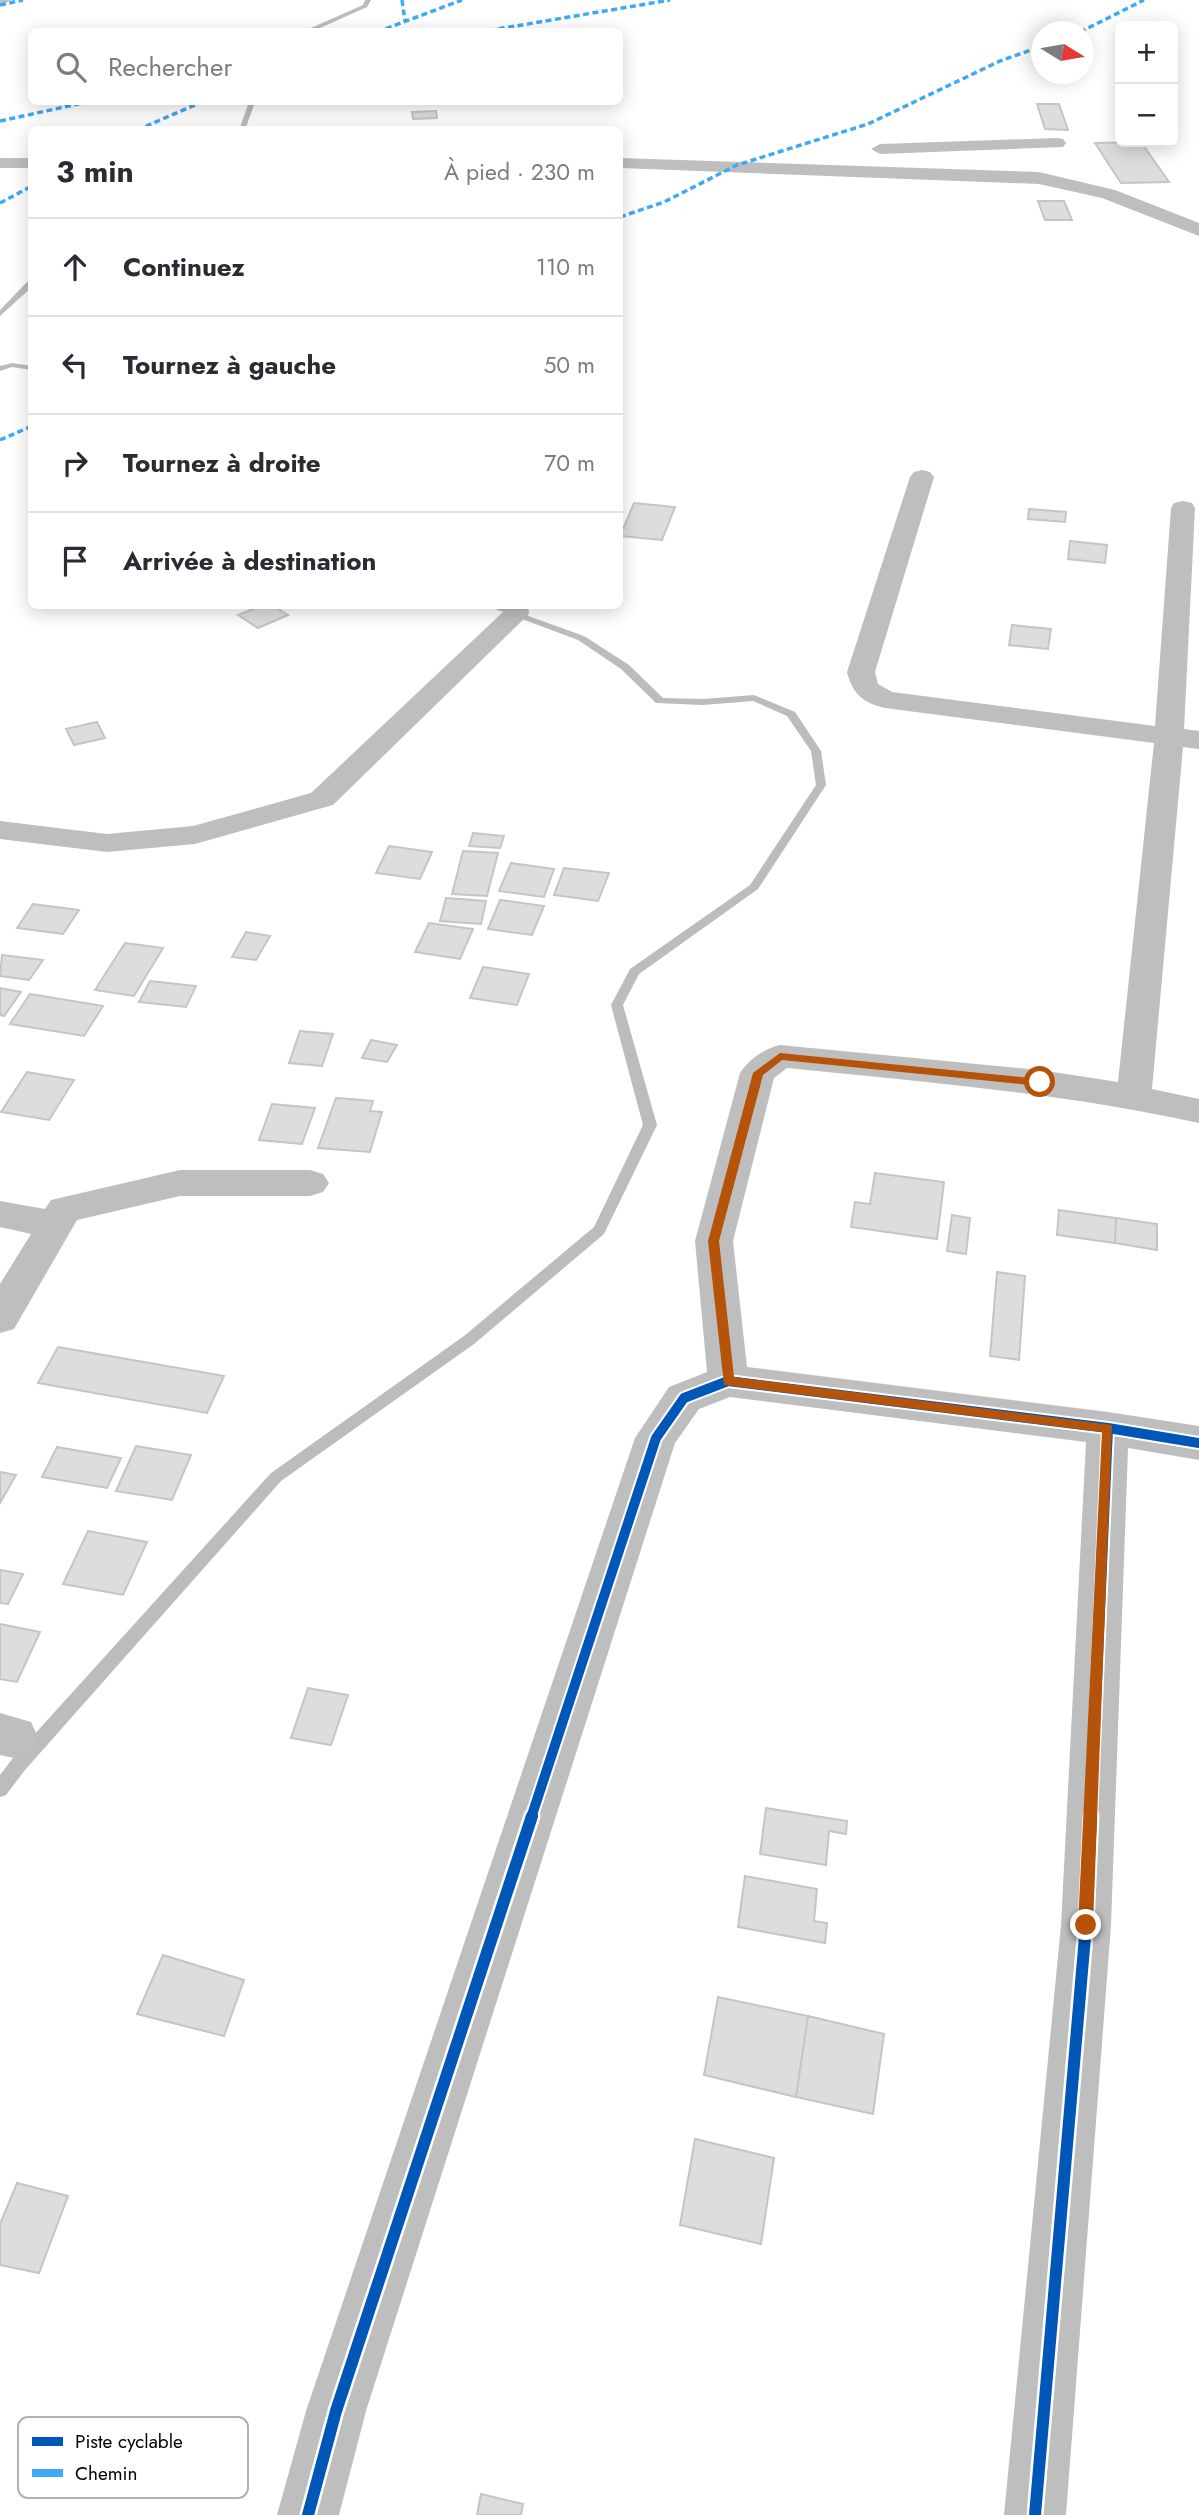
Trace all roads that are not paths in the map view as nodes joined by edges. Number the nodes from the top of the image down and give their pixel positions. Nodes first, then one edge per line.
1 (1057, 142) dead end
2 (623, 161) edge
3 (623, 161) edge
4 (0, 163) edge
5 (28, 163) edge
6 (1199, 230) edge
7 (922, 477) dead end
8 (1183, 508) dead end
9 (515, 609) edge
10 (1169, 738) junction
11 (1199, 740) edge
12 (0, 830) edge
13 (1135, 1097) junction
14 (1199, 1111) edge
15 (310, 1183) dead end
16 (0, 1214) edge
17 (55, 1224) junction
18 (0, 1318) edge
19 (728, 1381) junction
20 (1108, 1428) junction
21 (1199, 1443) edge
22 (308, 2515) edge
23 (1035, 2515) edge

1 - 2 street
3 - 6 street
4 - 5 street
7 - 10 street
8 - 10 street
9 - 12 street
10 - 11 street
10 - 13 street
13 - 14 street
13 - 19 street
15 - 17 street
16 - 17 street
17 - 18 street
19 - 20 street
19 - 22 street
20 - 21 street
20 - 23 street

